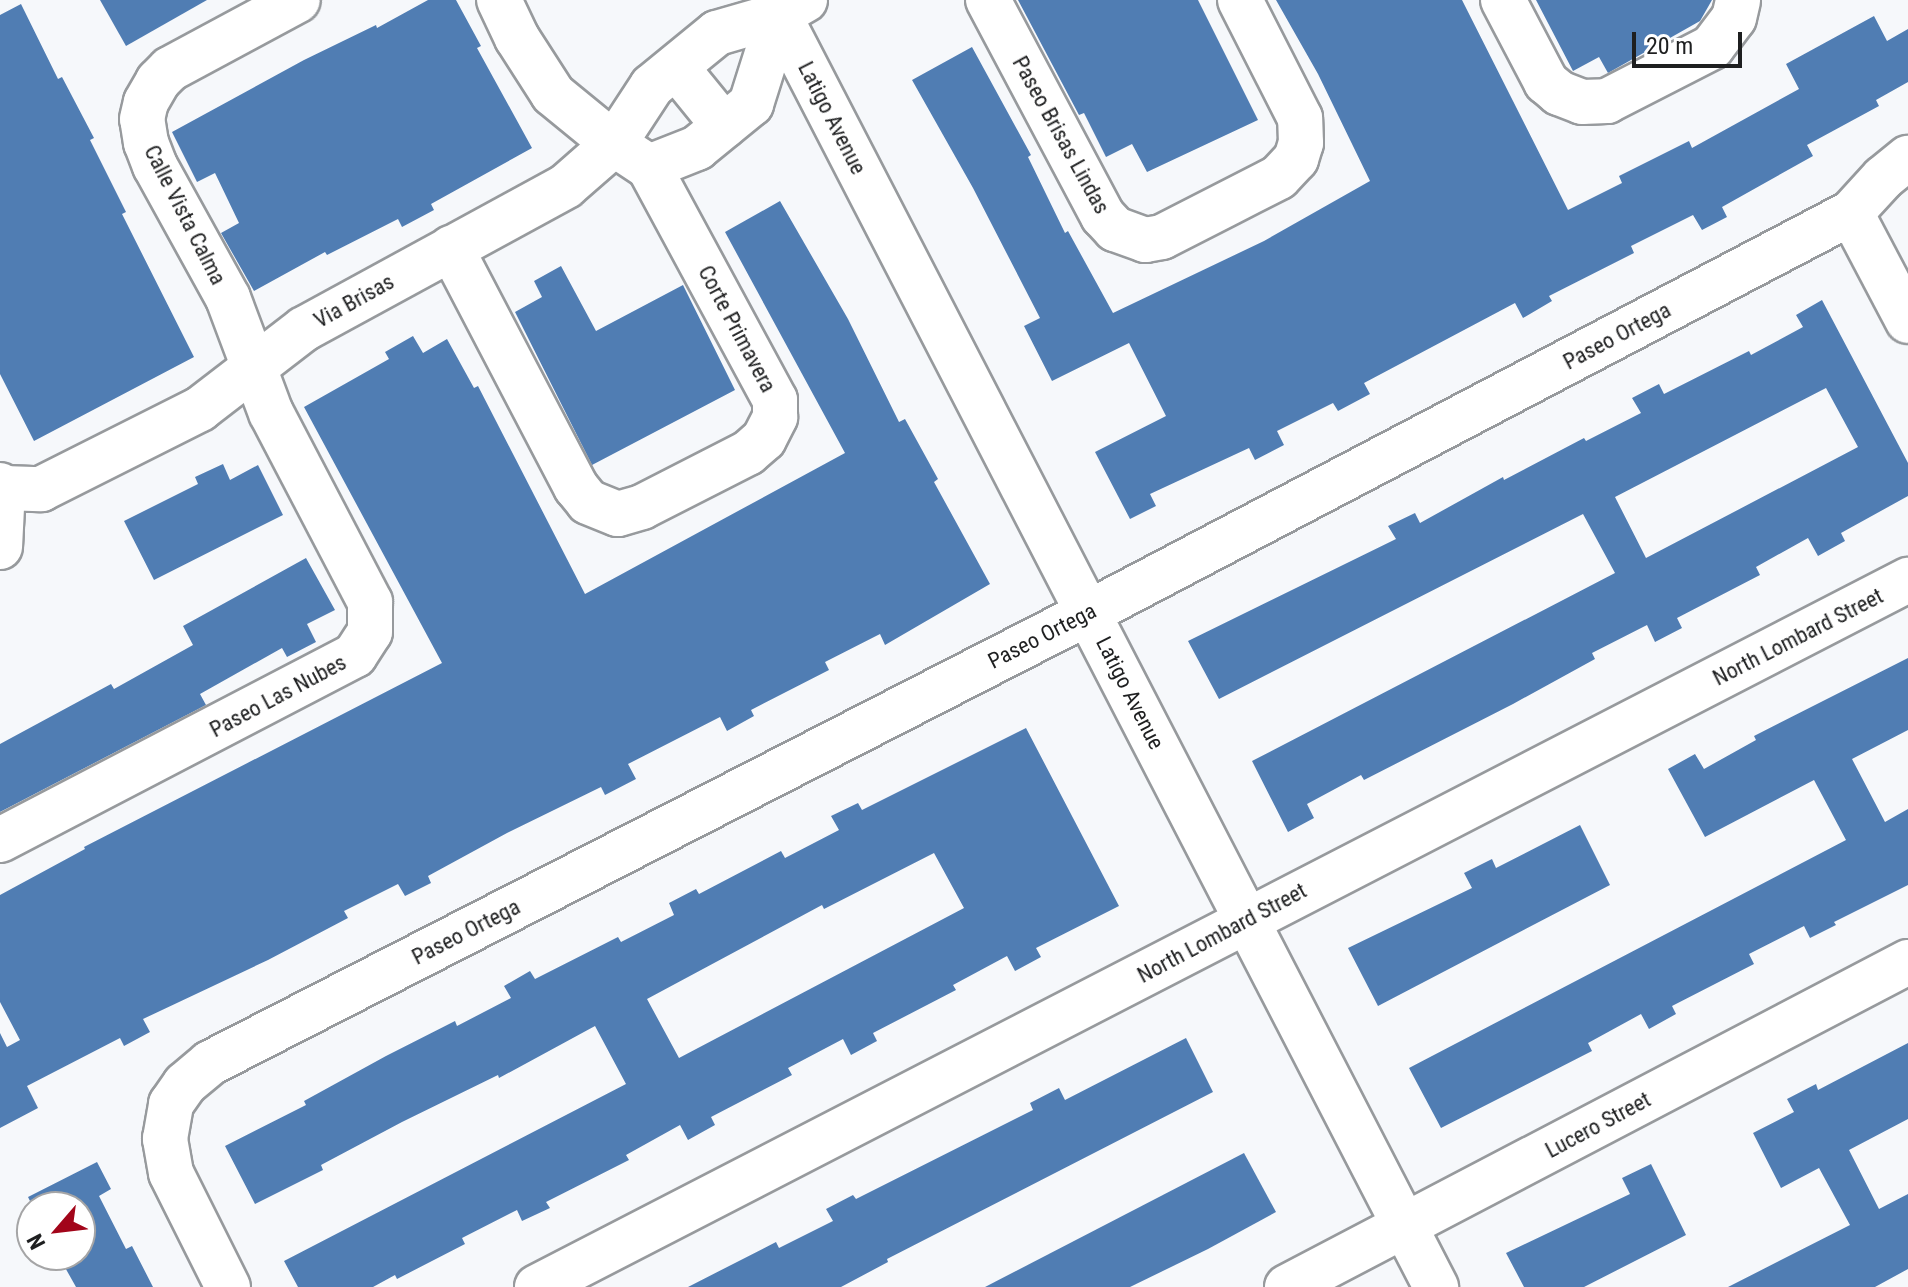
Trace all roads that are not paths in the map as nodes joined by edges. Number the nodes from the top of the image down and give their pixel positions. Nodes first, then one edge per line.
1 (298, 0) edge
2 (499, 0) edge
3 (988, 0) edge
4 (1240, 0) edge
5 (1503, 0) edge
6 (1738, 0) edge
7 (782, 4) edge
8 (676, 67) junction
9 (724, 126) junction
10 (631, 155) junction
11 (1908, 158) edge
12 (1851, 213) junction
13 (451, 248) junction
14 (1908, 321) edge
15 (252, 367) junction
16 (2, 486) edge
17 (0, 547) edge
18 (1908, 580) edge
19 (1088, 613) junction
20 (0, 840) edge
21 (1248, 921) junction
22 (1908, 962) edge
23 (1405, 1226) junction
24 (228, 1287) edge
25 (537, 1287) edge
26 (1287, 1287) edge
27 (1436, 1287) edge

1 - 15 street, Calle Vista Calma
2 - 10 street
3 - 4 street, Paseo Brisas Lindas
5 - 6 street
7 - 8 street, Via Brisas
7 - 9 street, Via Brisas
7 - 19 street, Latigo Avenue
8 - 9 street
8 - 10 street, Via Brisas
9 - 10 street, Via Brisas
10 - 13 street, Via Brisas
10 - 13 street, Corte Primavera
11 - 12 street, Paseo Ortega
12 - 14 street
12 - 19 street, Paseo Ortega
13 - 15 street, Via Brisas
15 - 16 street, Via Brisas
15 - 20 street, Paseo Las Nubes
16 - 17 street
18 - 21 street, North Lombard Street
19 - 21 street, Latigo Avenue
19 - 24 street, Paseo Ortega
21 - 23 street, Latigo Avenue
21 - 25 street, North Lombard Street
22 - 23 street, Lucero Street
23 - 26 street, Lucero Street
23 - 27 street, Latigo Avenue

